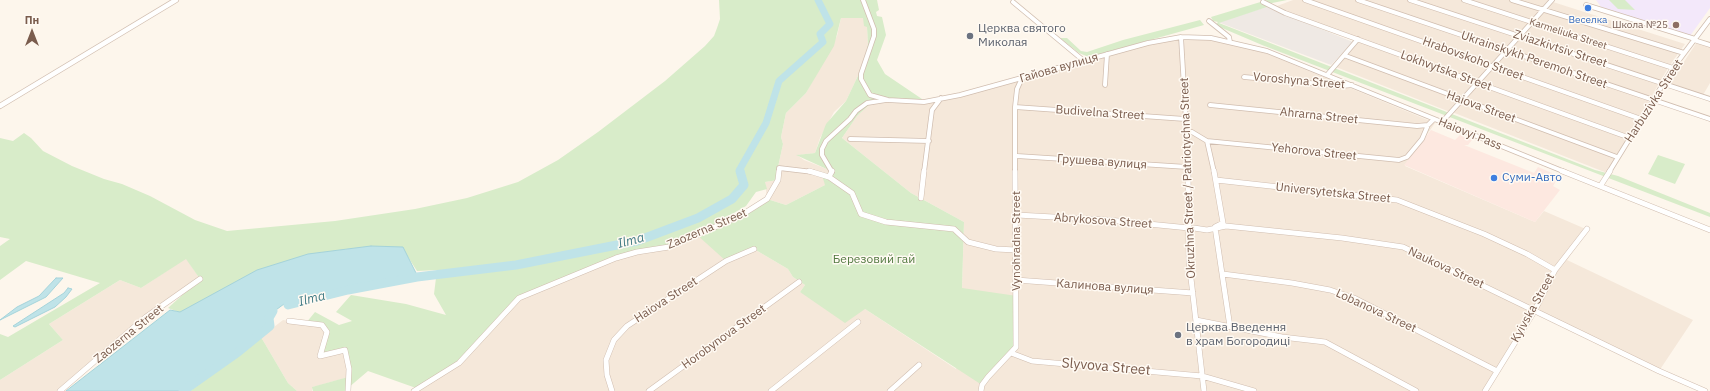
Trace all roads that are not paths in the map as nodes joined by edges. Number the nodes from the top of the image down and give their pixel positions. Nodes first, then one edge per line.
1 (176, 0) edge
2 (863, 0) edge
3 (1305, 0) edge
4 (1358, 0) edge
5 (1410, 0) edge
6 (1464, 0) edge
7 (1512, 0) edge
8 (1552, 0) edge
9 (1013, 2) dead end
10 (1264, 2) dead end
11 (1586, 5) dead end
12 (1543, 10) junction
13 (1710, 18) edge
14 (1209, 21) dead end
15 (1532, 22) junction
16 (1520, 36) junction
17 (1181, 37) junction
18 (1358, 39) junction
19 (1695, 40) junction
20 (1230, 42) junction
21 (1710, 45) edge
22 (1507, 51) junction
23 (1684, 53) junction
24 (1107, 54) junction
25 (1346, 56) junction
26 (1084, 61) junction
27 (1492, 66) junction
28 (1673, 68) junction
29 (1327, 75) junction
30 (1244, 76) dead end
31 (1022, 78) junction
32 (1478, 82) junction
33 (1664, 84) junction
34 (1105, 85) dead end
35 (1353, 85) junction
36 (1710, 92) edge
37 (941, 98) junction
38 (1708, 98) edge
39 (1462, 99) junction
40 (888, 100) junction
41 (1653, 101) junction
42 (1210, 105) dead end
43 (0, 106) edge
44 (1015, 107) junction
45 (1184, 119) junction
46 (1434, 119) junction
47 (1641, 119) junction
48 (1710, 119) edge
49 (1442, 122) junction
50 (1428, 125) junction
51 (1185, 131) junction
52 (1630, 138) junction
53 (850, 140) dead end
54 (929, 141) junction
55 (1207, 141) junction
56 (1017, 156) junction
57 (1617, 157) junction
58 (1187, 167) junction
59 (829, 177) junction
60 (1216, 180) junction
61 (1601, 185) junction
62 (921, 198) dead end
63 (1017, 215) junction
64 (1215, 227) junction
65 (1192, 228) junction
66 (1586, 229) dead end
67 (1710, 230) edge
68 (754, 249) dead end
69 (1016, 250) junction
70 (1555, 270) junction
71 (1223, 274) junction
72 (200, 279) dead end
73 (1016, 280) junction
74 (799, 282) dead end
75 (1193, 293) junction
76 (1535, 310) junction
77 (1196, 320) junction
78 (289, 321) dead end
79 (858, 322) dead end
80 (1230, 328) junction
81 (1011, 353) junction
82 (919, 365) dead end
83 (1497, 371) junction
84 (1202, 376) junction
85 (1240, 389) edge
86 (60, 391) edge
87 (348, 391) edge
88 (414, 391) edge
89 (612, 391) edge
90 (649, 391) edge
91 (771, 391) edge
92 (890, 391) edge
93 (981, 391) edge
94 (1204, 391) edge
95 (1254, 391) edge
96 (1416, 391) edge
97 (1485, 391) edge
98 (1705, 391) edge

1 - 43 street
2 - 40 street
3 - 27 street, Hrabovskoho Street
4 - 22 street, Ukrainskykh Peremoh Street
5 - 16 street, Zviazkivtsiv Street
6 - 15 street, Karmeliuka Street
7 - 12 street
8 - 12 street
9 - 26 street
10 - 18 street, Lokhvytska Street
11 - 19 street
12 - 15 street
12 - 23 street
13 - 19 street, Harbuzivka Street
14 - 20 street
15 - 16 street
15 - 28 street, Karmeliuka Street
16 - 22 street
16 - 33 street, Zviazkivtsiv Street
17 - 20 street, Гайова вулиця
17 - 24 street, Гайова вулиця
17 - 45 street, Okruzhna Street / Patriotychna Street
18 - 25 street
18 - 32 street, Lokhvytska Street
19 - 21 street
19 - 23 street, Harbuzivka Street
20 - 29 street, Haiovyi Pass
22 - 27 street
22 - 41 street, Ukrainskykh Peremoh Street
23 - 28 street, Harbuzivka Street
24 - 26 street, Гайова вулиця
24 - 34 street
25 - 29 street
25 - 39 street, Haiova Street
26 - 31 street, Гайова вулиця
27 - 32 street
27 - 47 street, Hrabovskoho Street
28 - 33 street, Harbuzivka Street
29 - 35 street, Haiovyi Pass
30 - 35 street, Voroshyna Street
31 - 37 street, Гайова вулиця
31 - 44 street, Vynohradna Street
32 - 39 street
32 - 52 street, Lokhvytska Street
33 - 38 street, Zviazkivtsiv Street
33 - 41 street, Harbuzivka Street
35 - 46 street, Haiovyi Pass
36 - 38 street
37 - 40 street, Гайова вулиця
37 - 54 street
39 - 49 street
39 - 57 street, Haiova Street
40 - 59 street
41 - 47 street, Harbuzivka Street
41 - 48 street, Ukrainskykh Peremoh Street
42 - 50 street, Ahrarna Street
44 - 45 street, Budivelna Street
44 - 56 street, Vynohradna Street
45 - 51 street, Okruzhna Street / Patriotychna Street
46 - 49 street, Haiovyi Pass
46 - 50 street, Yehorova Street
47 - 52 street, Harbuzivka Street
49 - 61 street, Haiovyi Pass
50 - 55 street, Yehorova Street
51 - 55 street, Yehorova Street
51 - 58 street, Okruzhna Street / Patriotychna Street
52 - 57 street, Harbuzivka Street
53 - 54 street
54 - 62 street
55 - 60 street
56 - 58 street, Грушева вулиця
56 - 63 street, Vynohradna Street
57 - 61 street, Harbuzivka Street
58 - 65 street, Okruzhna Street / Patriotychna Street
59 - 69 street
59 - 88 street, Zaozerna Street
60 - 64 street
60 - 70 street, Universytetska Street
61 - 67 street, Haiovyi Pass
63 - 65 street, Abrykosova Street
63 - 69 street, Vynohradna Street
64 - 65 street, Abrykosova Street
64 - 71 street
64 - 76 street, Naukova Street
65 - 75 street, Okruzhna Street / Patriotychna Street
66 - 70 street, Kyivska Street
68 - 89 street, Haiova Street
69 - 73 street, Vynohradna Street
70 - 76 street, Kyivska Street
71 - 80 street
71 - 83 street, Lobanova Street
72 - 86 street, Zaozerna Street
73 - 75 street, Калинова вулиця
73 - 81 street, Vynohradna Street
74 - 90 street, Horobynova Street
75 - 77 street, Okruzhna Street / Patriotychna Street
76 - 83 street, Kyivska Street
76 - 98 street, Naukova Street
77 - 80 street
77 - 84 street, Okruzhna Street / Patriotychna Street
78 - 87 street
79 - 91 street
80 - 96 street
81 - 84 street, Slyvova Street
81 - 93 street, Vynohradna Street
82 - 92 street
83 - 97 street, Kyivska Street
84 - 85 street, Slyvova Street
84 - 94 street, Okruzhna Street / Patriotychna Street
85 - 95 street, Slyvova Street

